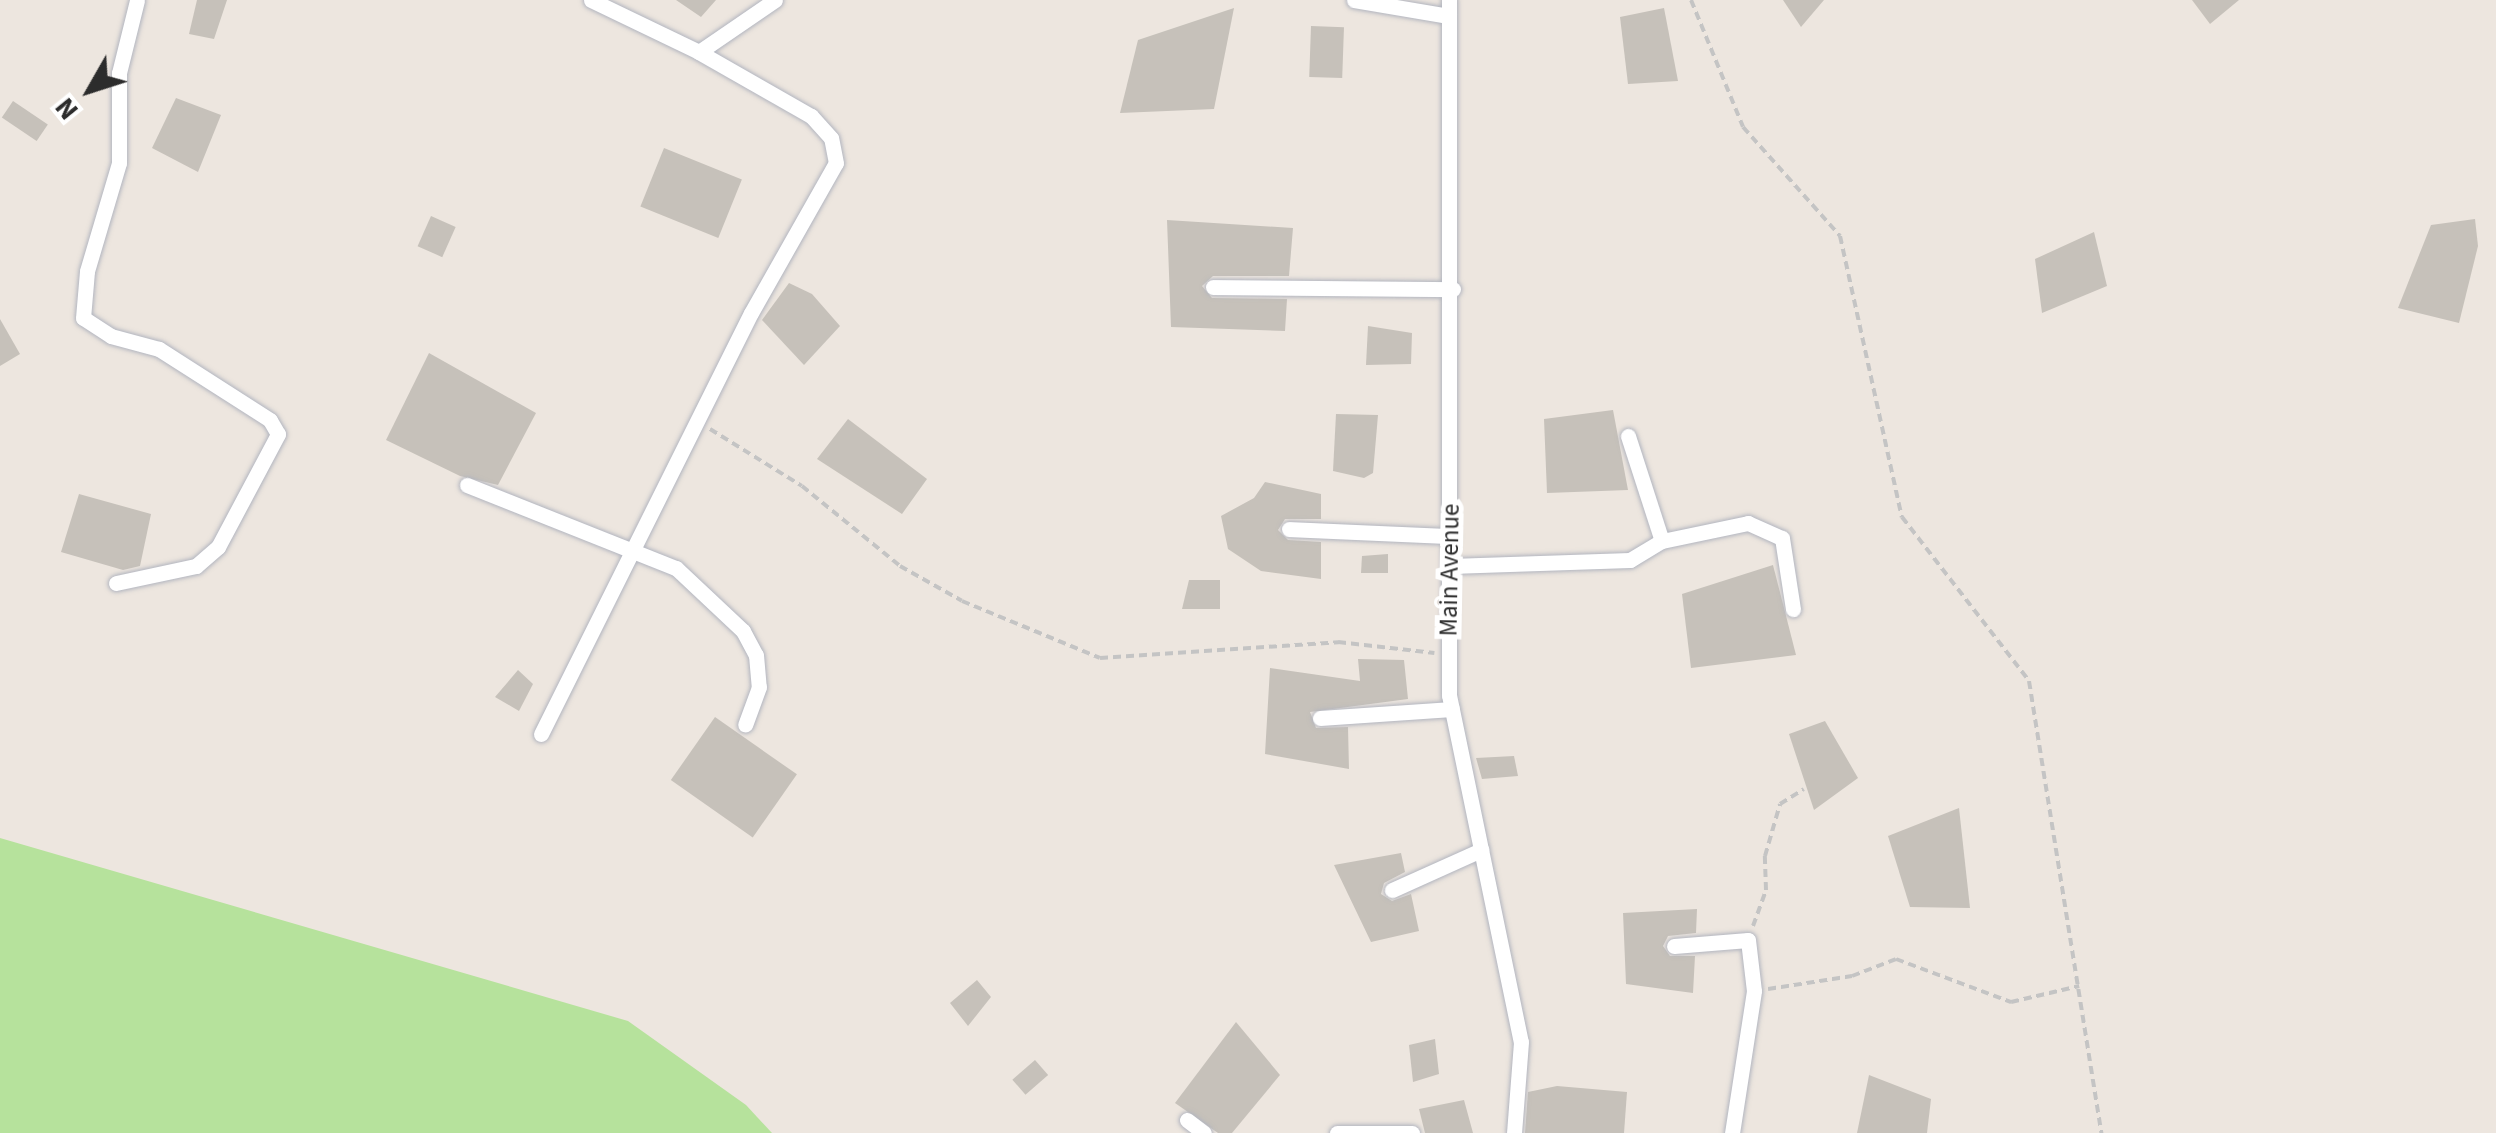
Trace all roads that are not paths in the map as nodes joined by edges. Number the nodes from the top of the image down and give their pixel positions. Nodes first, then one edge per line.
1 (136, 0) edge
2 (591, 0) edge
3 (774, 0) edge
4 (1354, 0) edge
5 (1449, 8) edge
6 (700, 52) junction
7 (1213, 286) dead end
8 (1453, 289) junction
9 (1628, 436) dead end
10 (467, 485) dead end
11 (1289, 529) dead end
12 (1451, 536) junction
13 (1662, 541) junction
14 (630, 548) junction
15 (1450, 566) junction
16 (116, 583) dead end
17 (1792, 609) dead end
18 (1452, 708) junction
19 (1320, 718) dead end
20 (744, 725) dead end
21 (541, 734) dead end
22 (1481, 850) junction
23 (1392, 890) dead end
24 (1674, 946) dead end
25 (1187, 1120) dead end
26 (1204, 1133) edge
27 (1337, 1133) edge
28 (1412, 1133) edge
29 (1514, 1133) edge
30 (1732, 1133) edge

1 - 16 street
2 - 6 street
3 - 6 street
4 - 5 street
5 - 8 street, Main Avenue
6 - 14 street
7 - 8 street
8 - 12 street, Main Avenue
9 - 13 street
10 - 14 street
11 - 12 street
12 - 15 street, Main Avenue
13 - 15 street
13 - 17 street
14 - 20 street
14 - 21 street
15 - 18 street, Main Avenue
18 - 19 street
18 - 22 street, Main Avenue
22 - 23 street
22 - 29 street, Main Avenue
24 - 30 street
25 - 26 street
27 - 28 street

